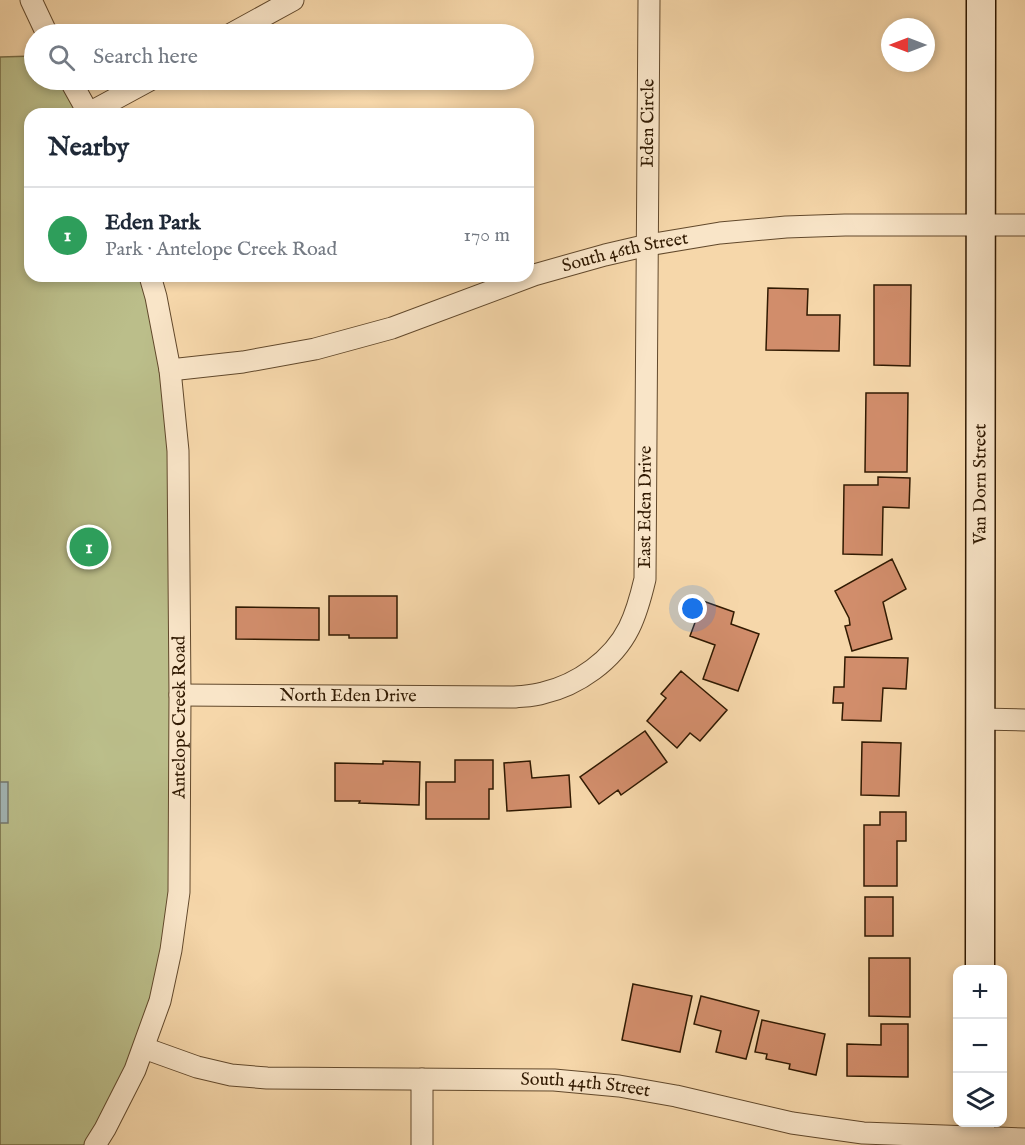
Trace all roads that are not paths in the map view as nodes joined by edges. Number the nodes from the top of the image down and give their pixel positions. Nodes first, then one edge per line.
1 (31, 0) edge
2 (293, 0) edge
3 (649, 0) edge
4 (981, 0) edge
5 (42, 24) edge
6 (249, 24) edge
7 (76, 90) edge
8 (132, 90) edge
9 (86, 108) edge
10 (100, 108) edge
11 (980, 225) junction
12 (1025, 225) edge
13 (648, 245) junction
14 (534, 275) edge
15 (152, 282) edge
16 (515, 282) edge
17 (170, 370) junction
18 (180, 695) junction
19 (515, 697) joint
20 (980, 719) junction
21 (1025, 720) edge
22 (980, 965) edge
23 (144, 1048) junction
24 (422, 1079) junction
25 (980, 1135) edge
26 (1025, 1139) edge
27 (95, 1145) edge
28 (422, 1145) edge

1 - 5 street
2 - 6 street
3 - 13 street, Eden Circle
4 - 11 main road, Van Dorn Street
7 - 9 street
8 - 10 street
11 - 12 street, South 46th Street
11 - 13 street, South 46th Street
11 - 20 main road, Van Dorn Street
13 - 14 street, South 46th Street
13 - 19 street, East Eden Drive
15 - 17 street, Antelope Creek Road
16 - 17 street, South 46th Street
17 - 18 street, Antelope Creek Road
18 - 19 street, North Eden Drive
18 - 23 street, Antelope Creek Road
20 - 21 street
20 - 22 main road, Van Dorn Street
23 - 24 street, South 44th Street
23 - 27 street, Antelope Creek Road
24 - 25 street, South 44th Street
24 - 28 street
25 - 26 street, South 44th Street

